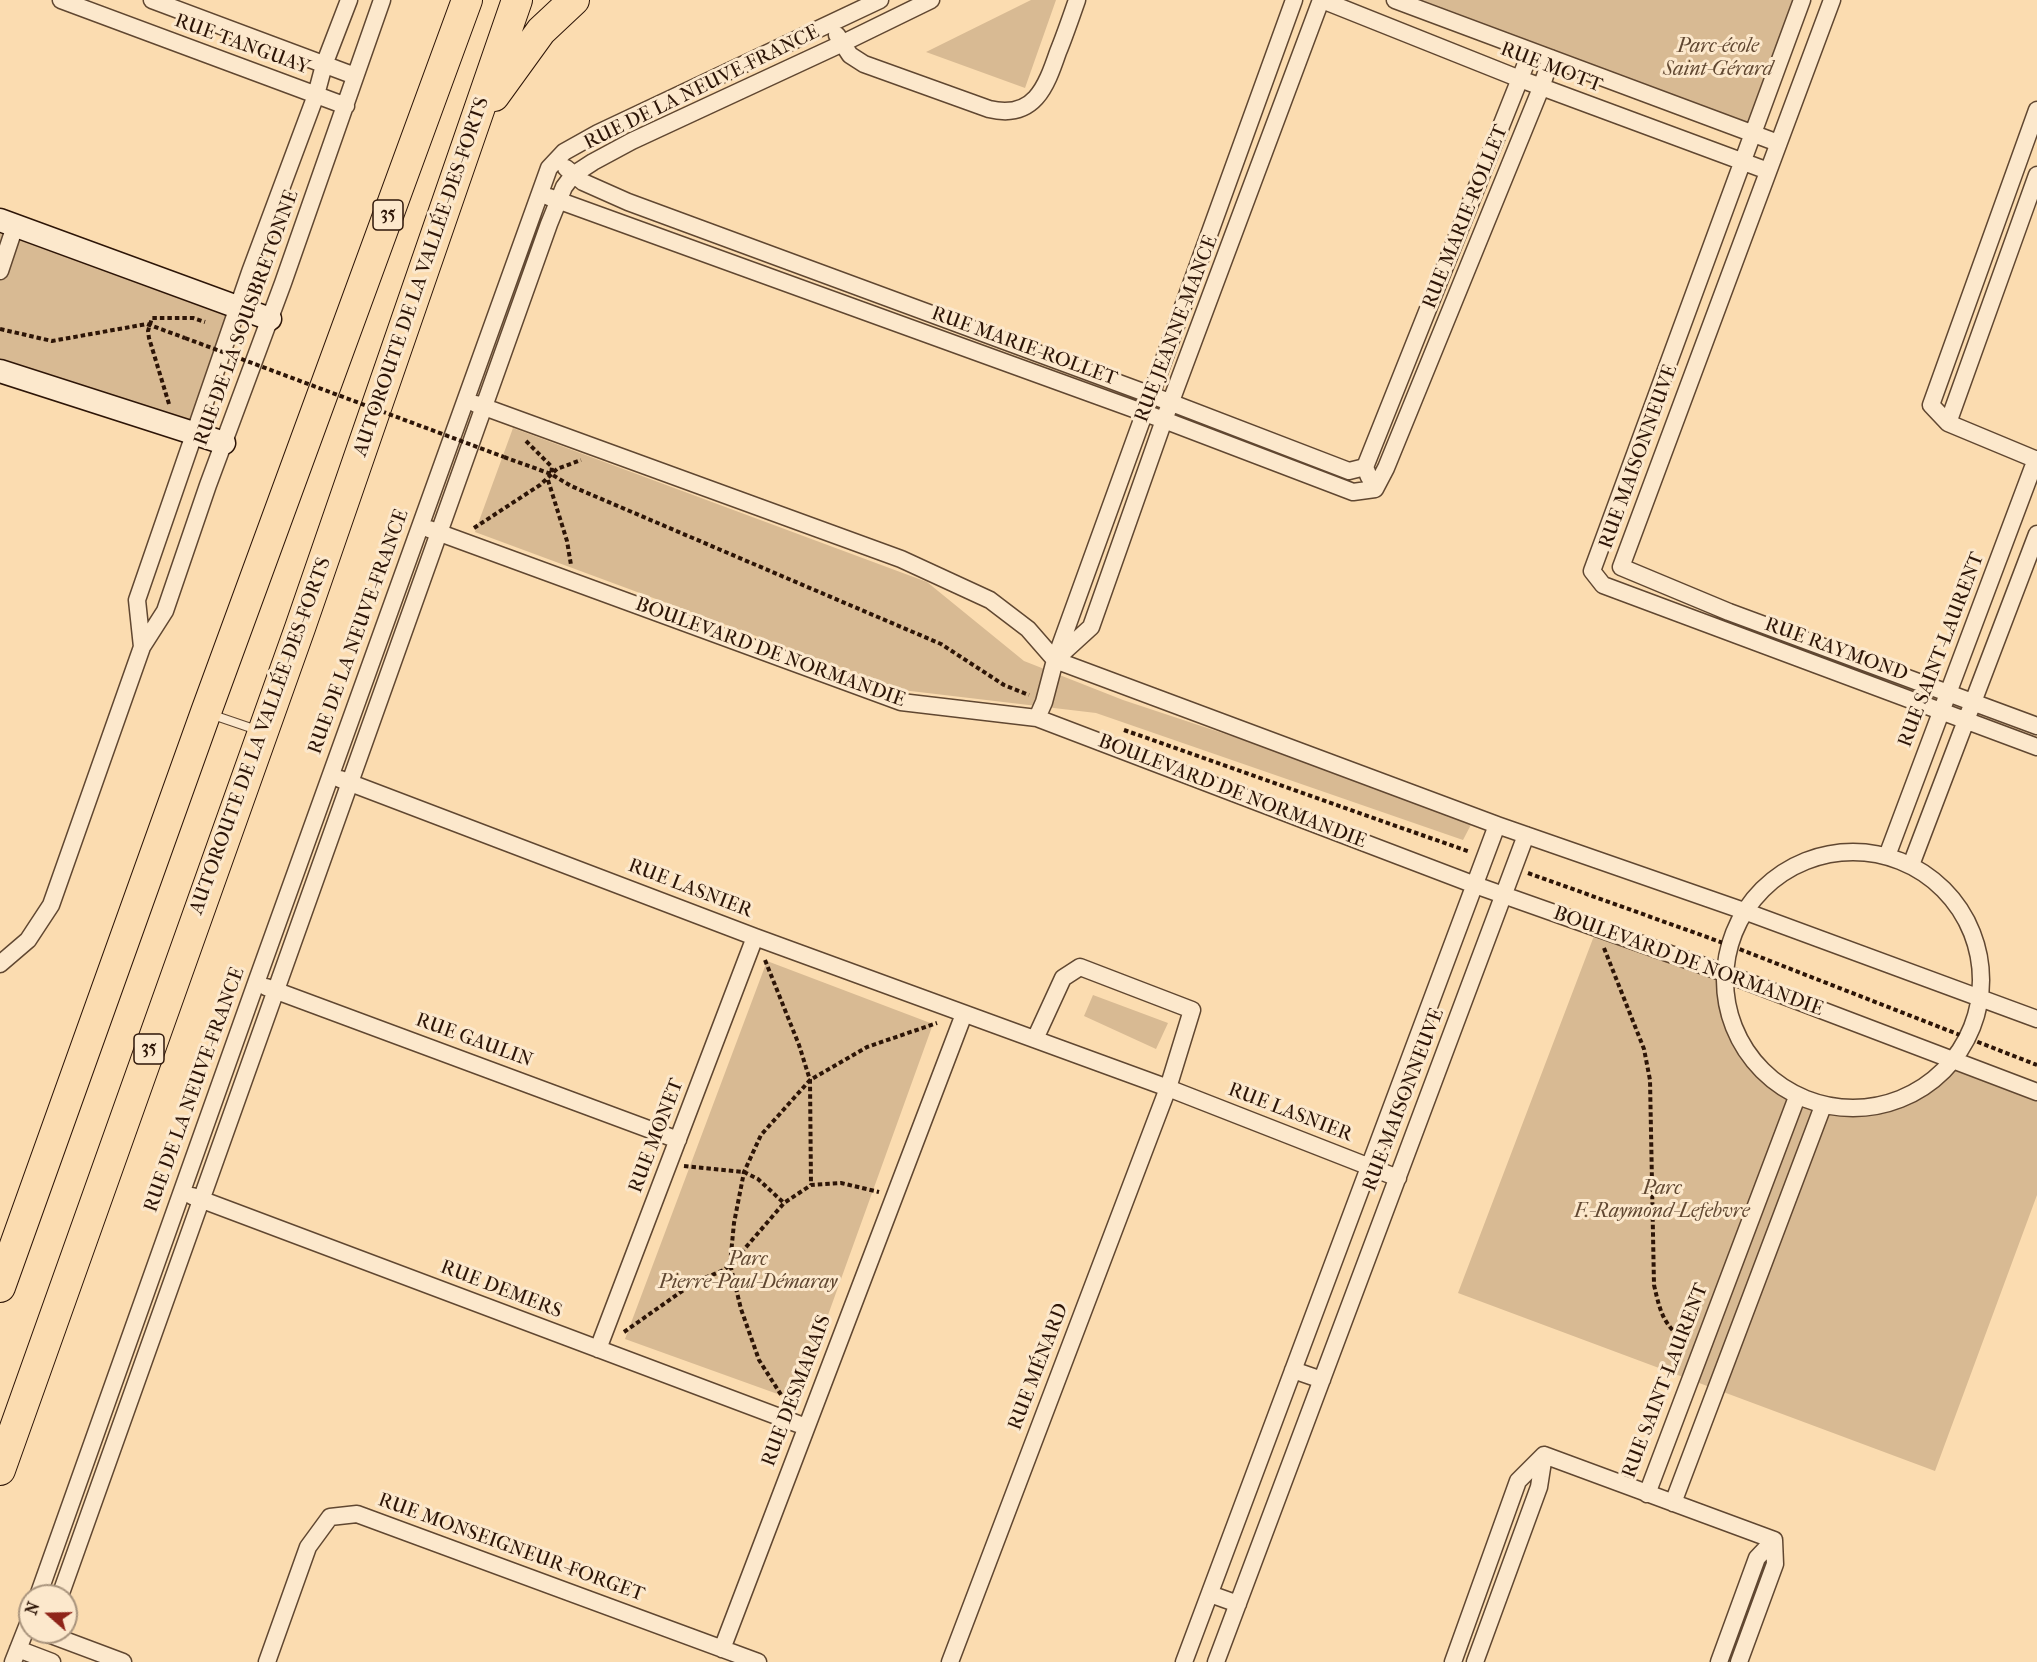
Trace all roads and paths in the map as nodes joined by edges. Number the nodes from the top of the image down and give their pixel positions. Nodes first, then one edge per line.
1 (61, 0) edge
2 (152, 0) edge
3 (349, 0) edge
4 (382, 0) edge
5 (467, 0) edge
6 (517, 0) edge
7 (574, 0) edge
8 (880, 0) edge
9 (931, 0) edge
10 (1077, 0) edge
11 (1294, 0) edge
12 (1321, 0) edge
13 (1395, 0) edge
14 (1802, 0) edge
15 (1832, 0) edge
16 (92, 5) edge
17 (831, 23) junction
18 (841, 44) junction
19 (1531, 51) junction
20 (1551, 58) junction
21 (324, 65) junction
22 (355, 76) junction
23 (1520, 80) junction
24 (1541, 88) junction
25 (316, 95) junction
26 (346, 106) junction
27 (2037, 110) edge
28 (475, 123) junction
29 (1753, 134) junction
30 (1778, 144) junction
31 (558, 157) junction
32 (1743, 162) junction
33 (1768, 171) junction
34 (573, 175) junction
35 (2037, 175) edge
36 (539, 192) junction
37 (558, 200) junction
38 (8, 223) edge
39 (1996, 223) junction
40 (2017, 231) junction
41 (0, 271) edge
42 (835, 277) junction
43 (828, 298) junction
44 (238, 308) junction
45 (270, 319) junction
46 (205, 322) dead end
47 (152, 326) junction
48 (0, 329) edge
49 (0, 371) edge
50 (1151, 395) junction
51 (465, 400) junction
52 (1172, 403) junction
53 (484, 406) junction
54 (172, 414) dead end
55 (1144, 414) junction
56 (1164, 420) junction
57 (1948, 423) junction
58 (194, 433) junction
59 (523, 439) dead end
60 (224, 443) junction
61 (589, 457) dead end
62 (2037, 459) edge
63 (1365, 467) junction
64 (549, 474) junction
65 (548, 480) junction
66 (1375, 489) junction
67 (420, 525) junction
68 (474, 528) dead end
69 (439, 532) junction
70 (2037, 534) edge
71 (1621, 567) junction
72 (572, 569) dead end
73 (1592, 571) junction
74 (1730, 612) junction
75 (1722, 630) junction
76 (142, 646) junction
77 (1055, 660) junction
78 (1948, 693) junction
79 (1044, 702) junction
80 (1973, 702) junction
81 (1942, 711) junction
82 (206, 712) junction
83 (1037, 718) junction
84 (1966, 720) junction
85 (2037, 726) edge
86 (1123, 730) dead end
87 (263, 732) junction
88 (2037, 747) edge
89 (330, 776) junction
90 (350, 782) junction
91 (1497, 825) junction
92 (1526, 835) junction
93 (1887, 856) junction
94 (1485, 857) junction
95 (1911, 864) junction
96 (1514, 868) junction
97 (1475, 885) junction
98 (1503, 896) junction
99 (1744, 911) junction
100 (1597, 928) junction
101 (755, 937) junction
102 (1729, 945) junction
103 (0, 964) edge
104 (1724, 973) junction
105 (256, 983) junction
106 (276, 990) junction
107 (1980, 998) junction
108 (964, 1014) junction
109 (2037, 1019) edge
110 (1035, 1039) junction
111 (1967, 1039) junction
112 (1953, 1061) junction
113 (2037, 1065) edge
114 (810, 1080) junction
115 (1168, 1088) junction
116 (2037, 1092) edge
117 (1797, 1096) junction
118 (1823, 1106) junction
119 (678, 1140) junction
120 (669, 1164) junction
121 (1370, 1166) junction
122 (744, 1172) junction
123 (1398, 1178) junction
124 (811, 1185) junction
125 (181, 1192) junction
126 (894, 1196) junction
127 (202, 1199) junction
128 (784, 1203) junction
129 (1752, 1216) junction
130 (1778, 1225) junction
131 (730, 1264) junction
132 (0, 1287) edge
133 (598, 1349) junction
134 (1700, 1354) junction
135 (1293, 1370) junction
136 (1322, 1380) junction
137 (104, 1412) junction
138 (123, 1419) junction
139 (803, 1425) junction
140 (1544, 1455) junction
141 (0, 1470) edge
142 (1647, 1494) junction
143 (1672, 1503) junction
144 (1774, 1540) junction
145 (42, 1584) edge
146 (64, 1584) edge
147 (1210, 1594) junction
148 (1238, 1604) junction
149 (40, 1644) edge
150 (77, 1644) edge
151 (722, 1649) junction
152 (16, 1656) edge
153 (42, 1660) edge
154 (123, 1662) edge
155 (267, 1662) edge
156 (758, 1662) edge
157 (950, 1662) edge
158 (1185, 1662) edge
159 (1216, 1662) edge
160 (1453, 1662) edge
161 (1475, 1662) edge
162 (1719, 1662) edge
163 (1738, 1662) edge

1 - 16 street, RUE TANGUAY
2 - 21 street, RUE TANGUAY
3 - 21 street, RUE DE LA SOUSBRETONNE
4 - 22 street, RUE DE LA SOUSBRETONNE
5 - 82 highway, 35
6 - 28 highway, AUTOROUTE DE LA VALLÉE-DES-FORTS / 35
7 - 28 highway
8 - 17 street, RUE DE LA NEUVE-FRANCE
9 - 18 street, RUE DE LA NEUVE-FRANCE
10 - 18 street, RUE DE LA NEUVE-FRANCE
11 - 50 street, RUE JEANNE-MANCE
12 - 23 street, RUE MOTT
12 - 52 street, RUE JEANNE-MANCE
13 - 19 street, RUE MOTT
14 - 29 street, RUE MAISONNEUVE
15 - 30 street, RUE MAISONNEUVE
16 - 25 street, RUE TANGUAY
17 - 18 street, RUE DE LA NEUVE-FRANCE
17 - 31 street, RUE DE LA NEUVE-FRANCE
18 - 34 street, RUE DE LA NEUVE-FRANCE
19 - 20 street, RUE MOTT
19 - 23 street, RUE MARIE-ROLLET
20 - 24 street, RUE MARIE-ROLLET
20 - 29 street, RUE MOTT
21 - 22 street, RUE TANGUAY
21 - 25 street, RUE DE LA SOUSBRETONNE
22 - 26 street, RUE DE LA SOUSBRETONNE
23 - 24 street, RUE MOTT
23 - 63 street, RUE MARIE-ROLLET
24 - 32 street, RUE MOTT
24 - 66 street, RUE MARIE-ROLLET
25 - 26 street, RUE TANGUAY
25 - 44 street, RUE DE LA SOUSBRETONNE
26 - 45 street, RUE DE LA SOUSBRETONNE
27 - 39 street, RUE SAINT-LAURENT
28 - 87 highway, AUTOROUTE DE LA VALLÉE-DES-FORTS / 35
29 - 30 street, RUE MOTT
29 - 32 street, RUE MAISONNEUVE
30 - 33 street, RUE MAISONNEUVE
31 - 34 street, RUE MARIE-ROLLET
31 - 36 street, RUE DE LA NEUVE-FRANCE
32 - 33 street, RUE MOTT
32 - 73 street, RUE MAISONNEUVE
33 - 71 street, RUE MAISONNEUVE
34 - 37 street, RUE DE LA NEUVE-FRANCE
34 - 42 street, RUE MARIE-ROLLET
35 - 40 street
36 - 37 street, RUE MARIE-ROLLET
36 - 51 street, RUE DE LA NEUVE-FRANCE
37 - 43 street, RUE MARIE-ROLLET
37 - 53 street, RUE DE LA NEUVE-FRANCE
38 - 41 street
38 - 44 street
39 - 40 street
39 - 57 street, RUE SAINT-LAURENT
40 - 57 street
42 - 43 street
42 - 50 street, RUE MARIE-ROLLET
43 - 55 street, RUE MARIE-ROLLET
44 - 45 street
44 - 58 street, RUE DE LA SOUSBRETONNE
45 - 60 street, RUE DE LA SOUSBRETONNE
46 - 47 path
47 - 48 path
47 - 54 path
47 - 64 path, bridge
49 - 58 street
50 - 52 street, RUE MARIE-ROLLET
50 - 55 street, RUE JEANNE-MANCE
51 - 53 street
51 - 67 street, RUE DE LA NEUVE-FRANCE
52 - 56 street, RUE JEANNE-MANCE
52 - 63 street, RUE MARIE-ROLLET
53 - 69 street, RUE DE LA NEUVE-FRANCE
53 - 77 street
55 - 56 street, RUE MARIE-ROLLET
55 - 77 street, RUE JEANNE-MANCE
56 - 66 street, RUE MARIE-ROLLET
56 - 77 street, RUE JEANNE-MANCE
57 - 62 street, RUE SAINT-LAURENT
58 - 60 street
58 - 76 street, RUE DE LA SOUSBRETONNE
59 - 64 path
60 - 76 street, RUE DE LA SOUSBRETONNE
61 - 64 path
62 - 78 street, RUE SAINT-LAURENT
63 - 66 street
64 - 65 path
64 - 79 path
65 - 68 path
65 - 72 path
67 - 69 street, BOULEVARD DE NORMANDIE
67 - 89 street, RUE DE LA NEUVE-FRANCE
69 - 83 street, BOULEVARD DE NORMANDIE
69 - 90 street, RUE DE LA NEUVE-FRANCE
70 - 80 street
71 - 73 street, RUE MAISONNEUVE
71 - 74 street, RUE RAYMOND
73 - 75 street, RUE RAYMOND
74 - 75 street
74 - 78 street, RUE RAYMOND
75 - 81 street, RUE RAYMOND
76 - 103 street, RUE DE LA SOUSBRETONNE
77 - 79 street, RUE JEANNE-MANCE
77 - 91 street
78 - 80 street, RUE RAYMOND
78 - 81 street, RUE SAINT-LAURENT
79 - 83 street, RUE JEANNE-MANCE
80 - 84 street
80 - 85 street, RUE RAYMOND
81 - 84 street, RUE RAYMOND
81 - 93 street, RUE SAINT-LAURENT
82 - 87 lane
82 - 132 highway, 35
83 - 97 street, BOULEVARD DE NORMANDIE
84 - 88 street, RUE RAYMOND
84 - 95 street
86 - 94 path
87 - 141 highway, AUTOROUTE DE LA VALLÉE-DES-FORTS / 35
89 - 90 street, RUE LASNIER
89 - 105 street, RUE DE LA NEUVE-FRANCE
90 - 101 street, RUE LASNIER
90 - 106 street, RUE DE LA NEUVE-FRANCE
91 - 92 street
91 - 94 street, RUE MAISONNEUVE
92 - 96 street, RUE MAISONNEUVE
92 - 99 street
93 - 95 street
93 - 99 street
94 - 97 street, RUE MAISONNEUVE
95 - 107 street
96 - 98 street, RUE MAISONNEUVE
96 - 102 path
97 - 98 street, BOULEVARD DE NORMANDIE
97 - 121 street, RUE MAISONNEUVE
98 - 100 street, BOULEVARD DE NORMANDIE
98 - 123 street, RUE MAISONNEUVE
99 - 102 street
99 - 107 street
100 - 104 street, BOULEVARD DE NORMANDIE
100 - 134 path
101 - 108 street, RUE LASNIER
101 - 114 path
101 - 119 street, RUE MONET
102 - 104 street
102 - 111 path
104 - 112 street, BOULEVARD DE NORMANDIE
104 - 117 street
105 - 106 street, RUE GAULIN
105 - 125 street, RUE DE LA NEUVE-FRANCE
106 - 119 street, RUE GAULIN
106 - 127 street, RUE DE LA NEUVE-FRANCE
107 - 109 street
107 - 111 street
108 - 110 street, RUE LASNIER
108 - 114 path
108 - 126 street, RUE DESMARAIS
110 - 115 street, RUE LASNIER
110 - 115 street
111 - 112 street
111 - 113 path
112 - 116 street, BOULEVARD DE NORMANDIE
112 - 118 street
114 - 122 path
114 - 124 path
115 - 121 street, RUE LASNIER
115 - 157 street, RUE MÉNARD
117 - 118 street
117 - 129 street, RUE SAINT-LAURENT
118 - 130 street
119 - 120 street, RUE MONET
120 - 122 path
120 - 133 street, RUE MONET
121 - 123 street, RUE LASNIER
121 - 135 street, RUE MAISONNEUVE
122 - 128 path
122 - 131 path
123 - 136 street, RUE MAISONNEUVE
124 - 126 path
124 - 128 path
125 - 127 street, RUE DEMERS
125 - 137 street, RUE DE LA NEUVE-FRANCE
126 - 139 street, RUE DESMARAIS
127 - 133 street, RUE DEMERS
127 - 138 street, RUE DE LA NEUVE-FRANCE
128 - 131 path
129 - 130 street
129 - 134 street, RUE SAINT-LAURENT
130 - 143 street
131 - 133 path
131 - 139 path
133 - 139 street, RUE DEMERS
134 - 142 street, RUE SAINT-LAURENT
135 - 136 street
135 - 147 street, RUE MAISONNEUVE
136 - 148 street, RUE MAISONNEUVE
137 - 138 lane
137 - 145 street, RUE DE LA NEUVE-FRANCE
138 - 146 street, RUE DE LA NEUVE-FRANCE
139 - 151 street, RUE DESMARAIS
140 - 142 street, RUE SAINT-LAURENT
140 - 160 street
140 - 161 street
142 - 143 street
143 - 144 street
144 - 162 street
144 - 163 street
147 - 148 street
147 - 158 street, RUE MAISONNEUVE
148 - 159 street, RUE MAISONNEUVE
149 - 153 street
150 - 154 street
151 - 155 street, RUE MONSEIGNEUR-FORGET
151 - 156 street, RUE MONSEIGNEUR-FORGET
152 - 153 street

